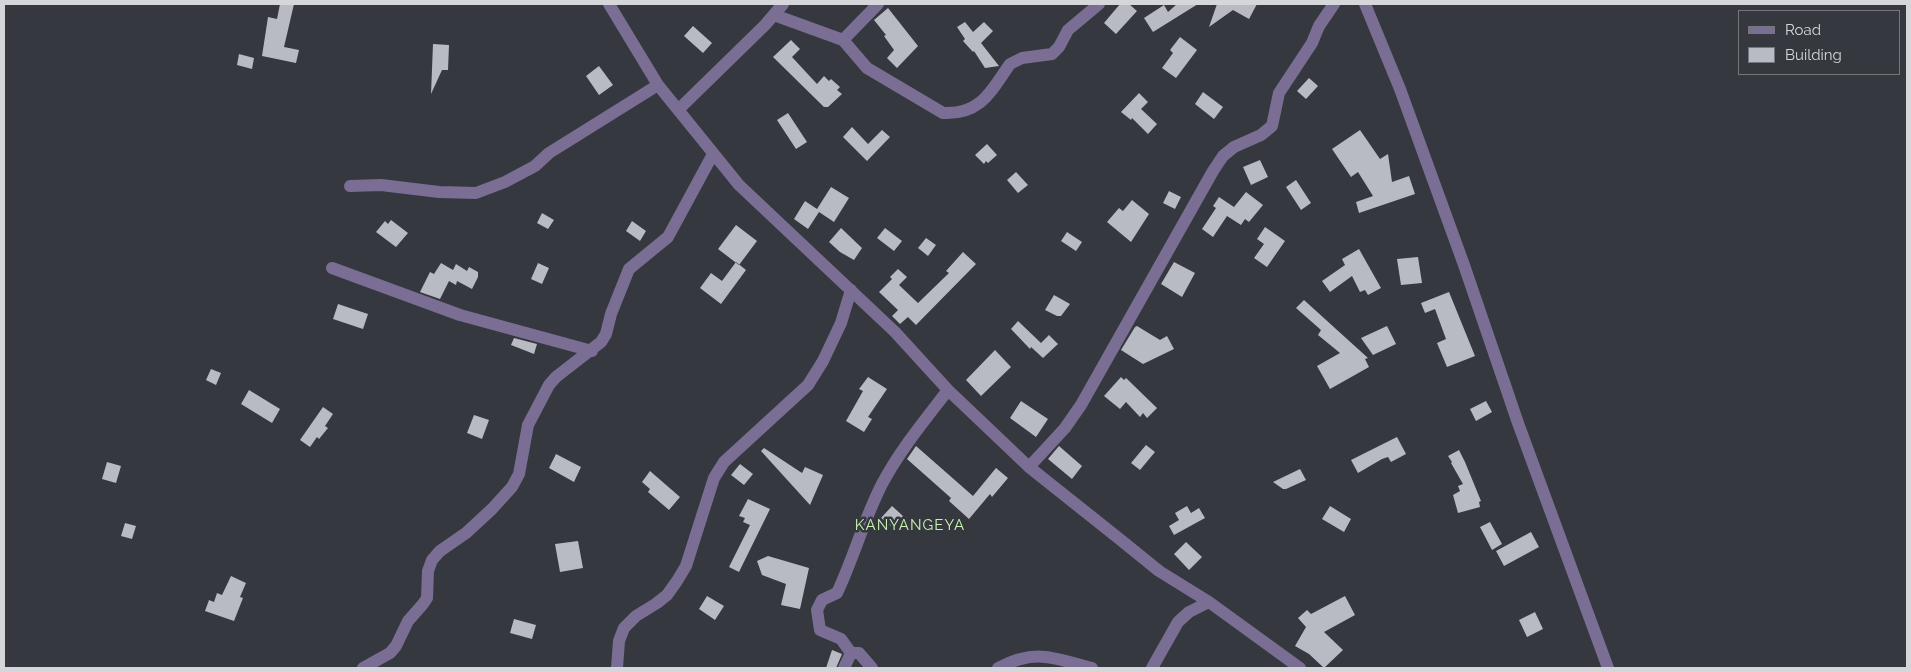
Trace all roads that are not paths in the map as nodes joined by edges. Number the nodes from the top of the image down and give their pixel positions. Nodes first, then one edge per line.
1 (609, 4) edge
2 (783, 4) edge
3 (878, 4) edge
4 (1099, 4) edge
5 (1334, 4) edge
6 (1366, 4) edge
7 (774, 15) junction
8 (843, 40) junction
9 (658, 85) junction
10 (678, 110) junction
11 (713, 154) junction
12 (350, 186) dead end
13 (332, 268) dead end
14 (851, 290) junction
15 (592, 351) junction
16 (948, 390) junction
17 (1029, 466) junction
18 (1209, 602) junction
19 (851, 653) junction
20 (363, 668) edge
21 (616, 668) edge
22 (844, 668) edge
23 (872, 668) edge
24 (998, 668) edge
25 (1092, 668) edge
26 (1152, 668) edge
27 (1300, 668) edge
28 (1608, 668) edge

1 - 9 street
2 - 7 street
3 - 8 street
4 - 8 street
5 - 17 street
6 - 28 street
7 - 8 street
7 - 10 street
9 - 10 street
9 - 12 street
10 - 11 street
11 - 14 street
11 - 15 street
13 - 15 street
14 - 16 street
14 - 21 street
15 - 20 street
16 - 17 street
16 - 19 street
17 - 18 street
18 - 26 street
18 - 27 street
19 - 22 street
19 - 23 street
24 - 25 street

